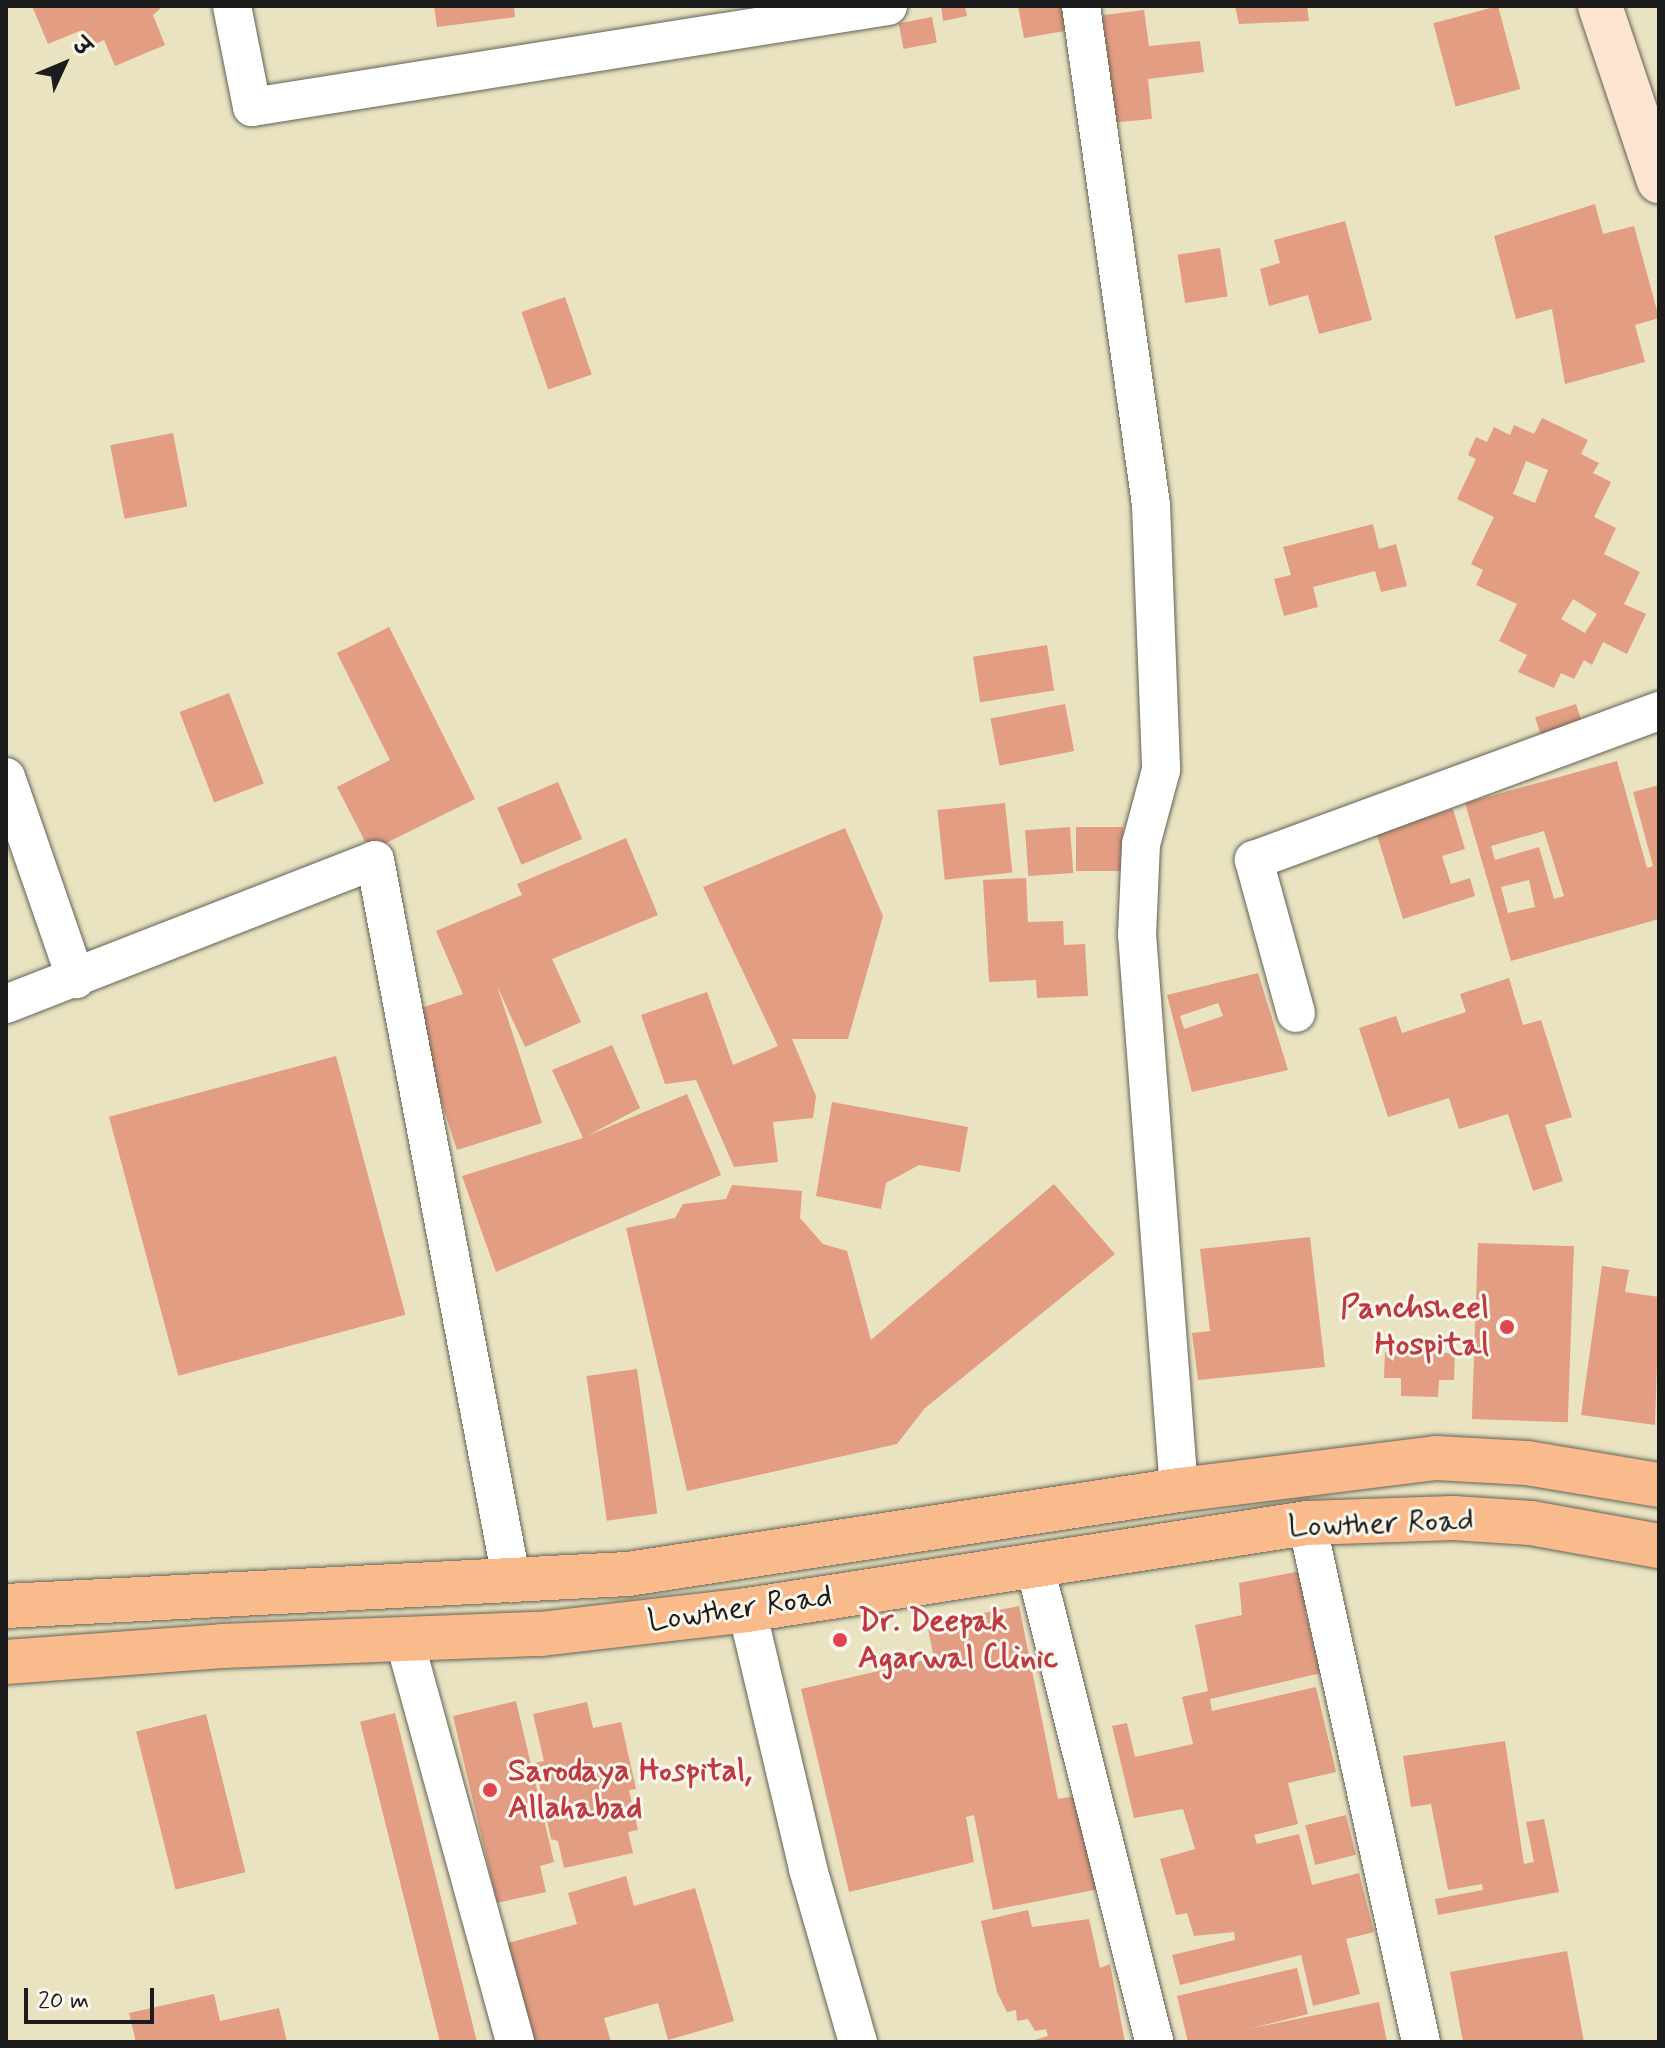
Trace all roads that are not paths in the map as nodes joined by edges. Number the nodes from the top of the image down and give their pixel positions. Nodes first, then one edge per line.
1 (232, 6) edge
2 (888, 6) edge
3 (1081, 6) edge
4 (1600, 6) edge
5 (1659, 181) edge
6 (1659, 711) edge
7 (6, 777) edge
8 (76, 979) junction
9 (6, 1004) edge
10 (1296, 1013) dead end
11 (1659, 1485) edge
12 (1179, 1490) junction
13 (1307, 1523) junction
14 (1659, 1546) edge
15 (1035, 1567) junction
16 (512, 1583) junction
17 (6, 1606) edge
18 (747, 1610) junction
19 (405, 1642) junction
20 (6, 1662) edge
21 (515, 2042) edge
22 (858, 2042) edge
23 (1154, 2042) edge
24 (1421, 2042) edge

1 - 2 street
3 - 12 street
4 - 5 street
6 - 10 street
7 - 8 street
8 - 9 street
8 - 16 street
11 - 12 main road, Lowther Road
12 - 16 main road, Lowther Road
13 - 14 main road, Lowther Road
13 - 15 main road, Lowther Road
13 - 24 street
15 - 18 main road, Lowther Road
15 - 23 street
16 - 17 main road, Lowther Road
18 - 19 main road, Lowther Road
18 - 22 street
19 - 20 main road, Lowther Road
19 - 21 street

